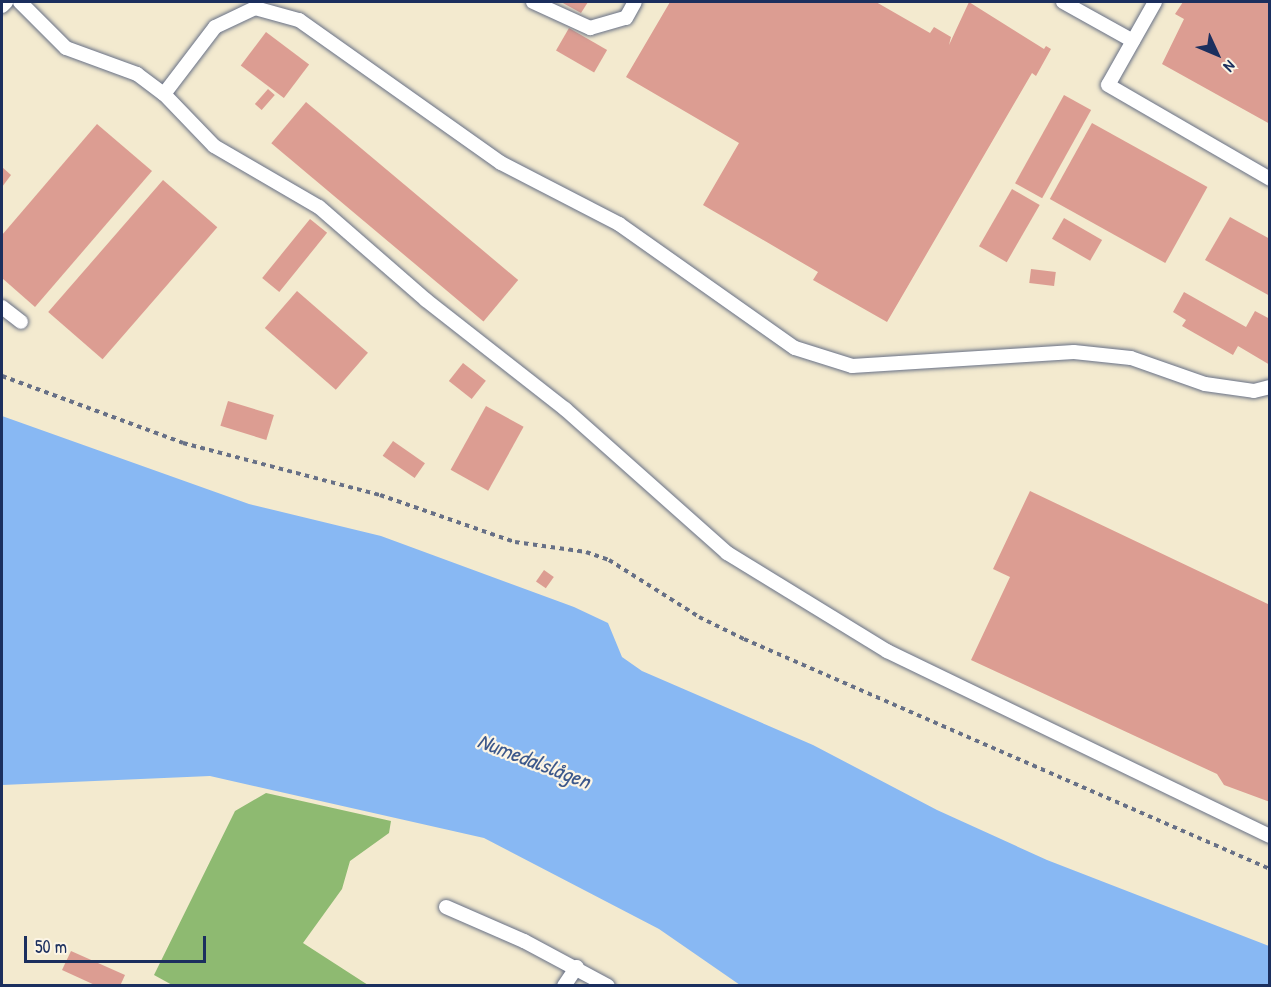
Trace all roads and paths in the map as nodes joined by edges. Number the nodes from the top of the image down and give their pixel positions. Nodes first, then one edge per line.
1 (6, 2) edge
2 (20, 2) edge
3 (533, 2) edge
4 (635, 2) edge
5 (1063, 2) edge
6 (1155, 2) edge
7 (2, 6) edge
8 (1133, 41) junction
9 (164, 94) junction
10 (1269, 179) edge
11 (2, 307) edge
12 (21, 322) dead end
13 (2, 376) edge
14 (1269, 387) edge
15 (1269, 836) edge
16 (1269, 869) edge
17 (446, 907) dead end
18 (577, 968) junction
19 (564, 986) edge
20 (608, 986) edge

1 - 7 lane
2 - 9 lane
3 - 4 lane
5 - 8 lane
6 - 8 lane
8 - 10 lane
9 - 14 lane
9 - 15 lane
11 - 12 lane
13 - 16 path
17 - 18 lane
18 - 19 lane
18 - 20 lane

